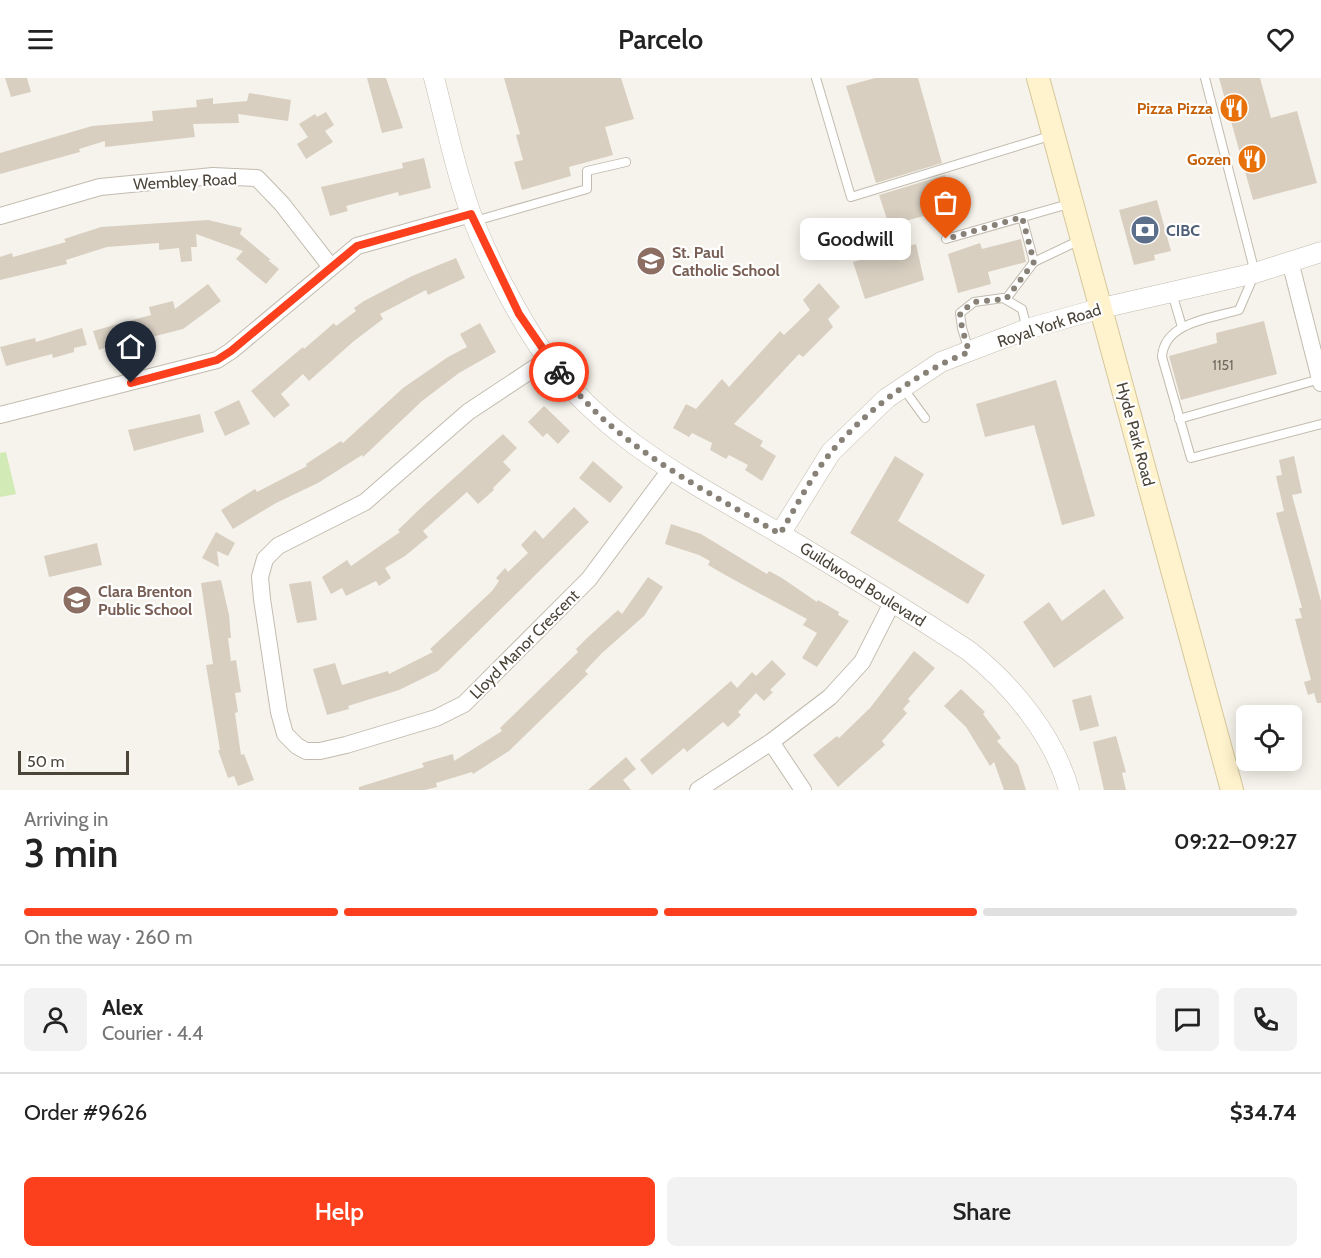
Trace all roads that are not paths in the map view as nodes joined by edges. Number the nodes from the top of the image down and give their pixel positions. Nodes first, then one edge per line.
1 (434, 78) edge
2 (816, 78) edge
3 (1038, 78) edge
4 (1205, 78) edge
5 (1054, 135) junction
6 (626, 162) dead end
7 (1073, 203) junction
8 (0, 216) edge
9 (473, 217) junction
10 (1022, 217) junction
11 (946, 239) dead end
12 (1083, 239) junction
13 (1321, 252) edge
14 (1290, 261) junction
15 (1034, 262) junction
16 (331, 267) junction
17 (1255, 273) junction
18 (1172, 292) junction
19 (1006, 299) junction
20 (1102, 308) junction
21 (1182, 327) junction
22 (1027, 329) junction
23 (969, 352) junction
24 (548, 359) junction
25 (1320, 381) edge
26 (902, 388) junction
27 (0, 415) edge
28 (925, 418) dead end
29 (1179, 419) junction
30 (1321, 424) edge
31 (670, 470) junction
32 (780, 534) junction
33 (892, 603) junction
34 (771, 742) junction
35 (698, 790) edge
36 (803, 790) edge
37 (1069, 790) edge
38 (1232, 790) edge

1 - 9 street, Guildwood Boulevard
2 - 5 lane
3 - 5 main road, Hyde Park Road
4 - 17 lane
5 - 7 main road, Hyde Park Road
6 - 9 lane
7 - 10 lane
7 - 12 main road, Hyde Park Road
8 - 16 street, Wembley Road
9 - 16 street
9 - 24 street, Guildwood Boulevard
10 - 11 lane
10 - 15 lane
12 - 15 lane
12 - 20 main road, Hyde Park Road
13 - 14 street, Royal York Road
14 - 17 street, Royal York Road
14 - 25 street
15 - 19 lane
16 - 27 street
17 - 18 street, Royal York Road
17 - 21 lane
18 - 20 street, Royal York Road
18 - 21 lane
19 - 22 lane
19 - 23 lane
20 - 22 street, Royal York Road
20 - 38 main road, Hyde Park Road
21 - 29 lane
22 - 23 street, Royal York Road
23 - 26 street, Royal York Road
24 - 31 street, Guildwood Boulevard
24 - 31 street, Lloyd Manor Crescent
25 - 29 lane
26 - 28 lane
26 - 32 street, Royal York Road
29 - 30 lane
31 - 32 street, Guildwood Boulevard
32 - 33 street, Guildwood Boulevard
33 - 34 street
33 - 37 street, Guildwood Boulevard
34 - 35 street
34 - 36 street

